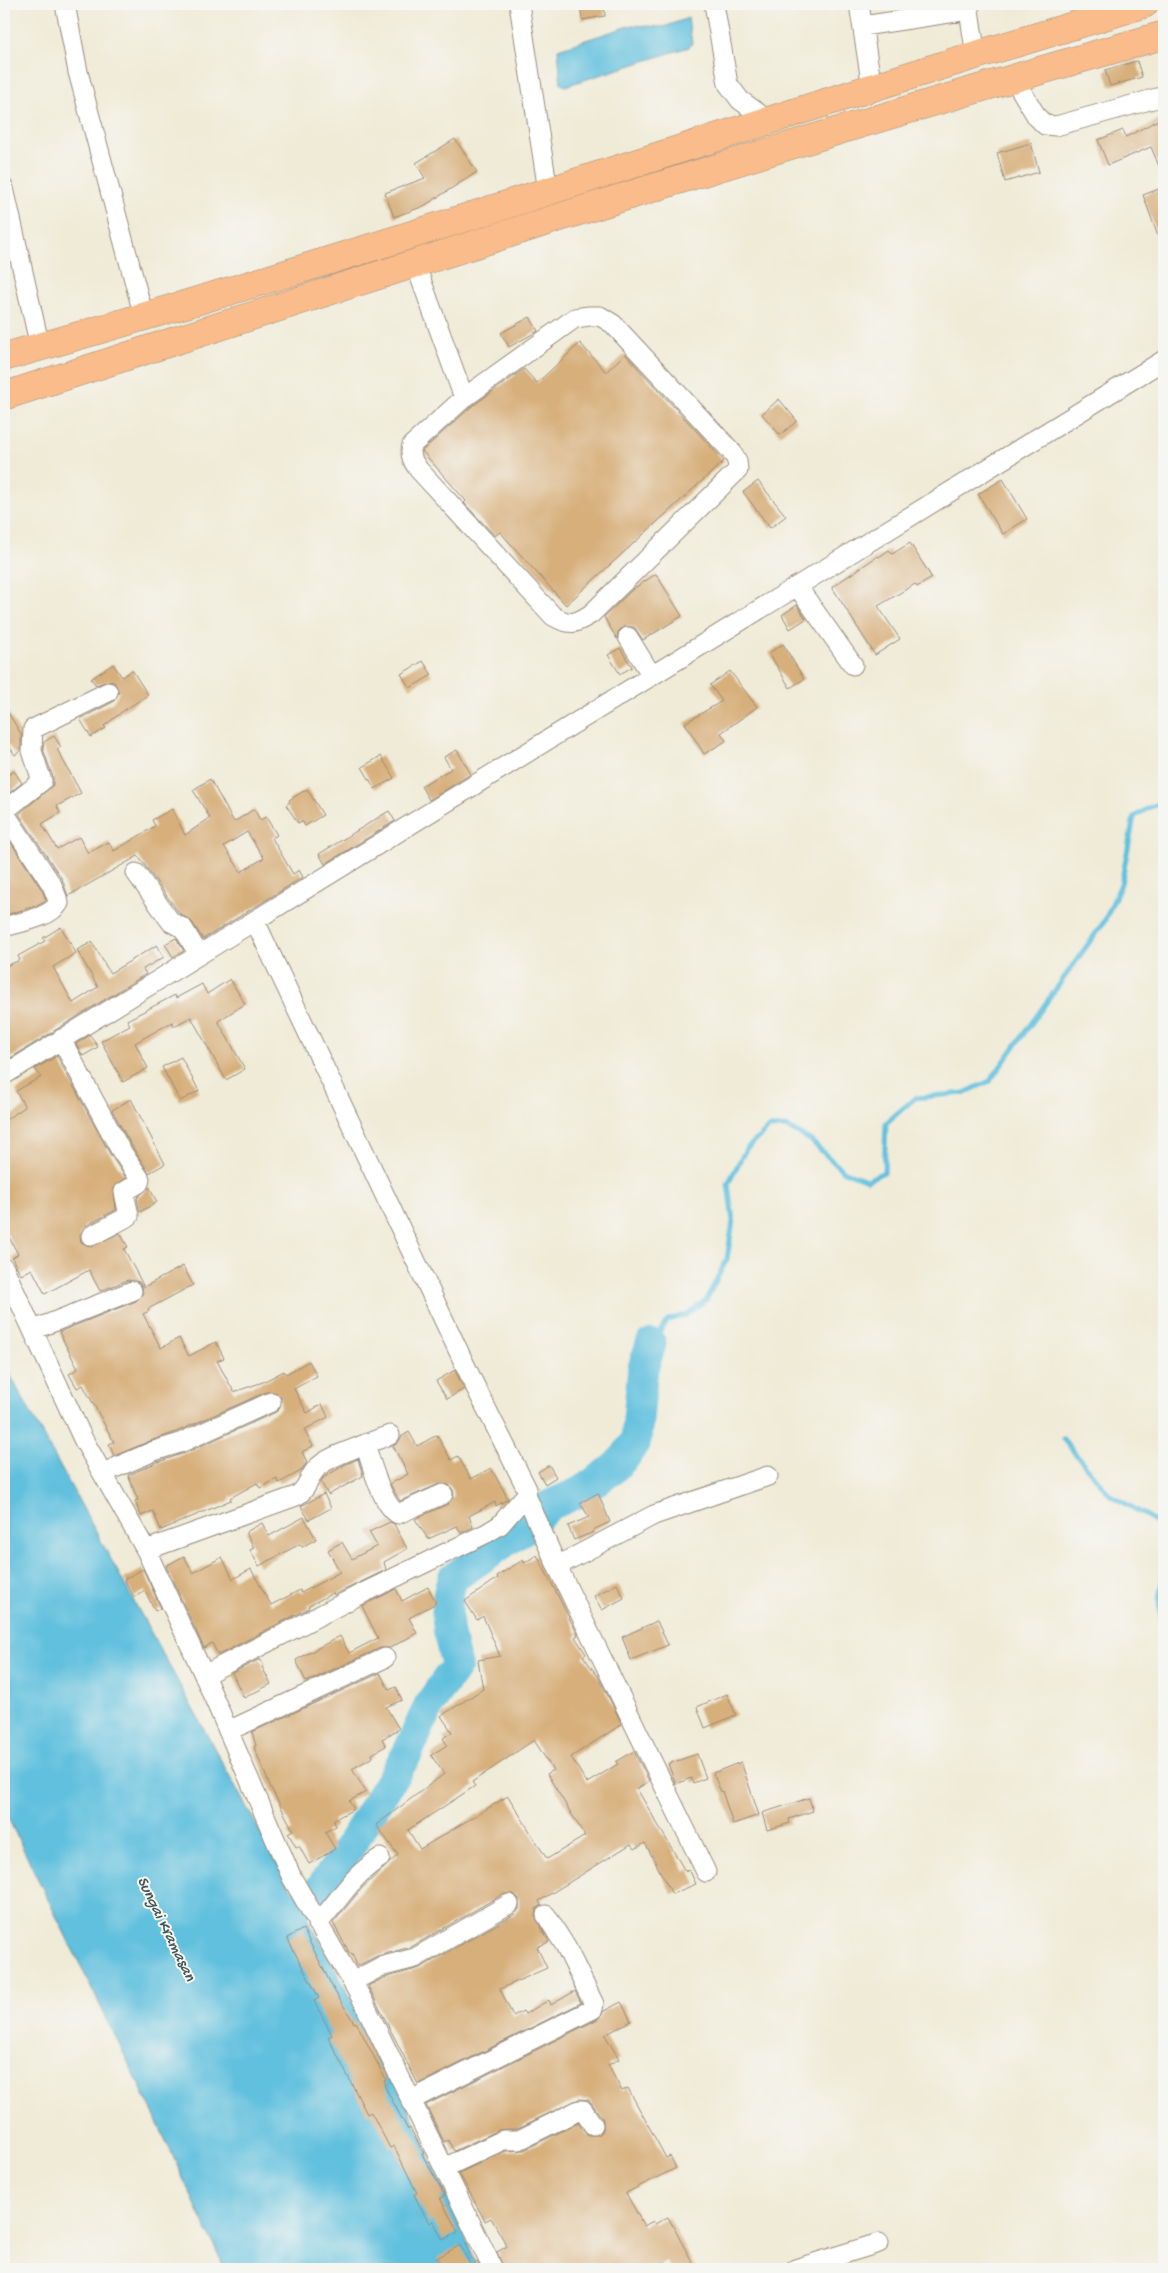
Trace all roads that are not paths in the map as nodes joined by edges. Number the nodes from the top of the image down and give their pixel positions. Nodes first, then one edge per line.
1 (65, 4) edge
2 (519, 4) edge
3 (714, 4) edge
4 (859, 4) edge
5 (1144, 4) edge
6 (969, 7) edge
7 (863, 26) junction
8 (1164, 35) edge
9 (976, 56) junction
10 (920, 72) junction
11 (1014, 78) junction
12 (872, 88) junction
13 (1164, 96) edge
14 (927, 105) junction
15 (769, 121) junction
16 (4, 188) edge
17 (548, 191) junction
18 (415, 263) junction
19 (144, 317) junction
20 (40, 347) junction
21 (4, 357) edge
22 (1164, 360) edge
23 (4, 396) edge
24 (464, 398) junction
25 (798, 586) junction
26 (628, 637) dead end
27 (853, 665) dead end
28 (652, 676) junction
29 (108, 692) dead end
30 (4, 812) edge
31 (136, 874) dead end
32 (254, 921) junction
33 (4, 928) edge
34 (199, 955) junction
35 (61, 1039) junction
36 (4, 1075) edge
37 (91, 1236) dead end
38 (4, 1268) edge
39 (132, 1291) dead end
40 (33, 1330) junction
41 (271, 1402) dead end
42 (390, 1435) dead end
43 (365, 1444) junction
44 (103, 1473) junction
45 (768, 1476) dead end
46 (443, 1494) dead end
47 (528, 1500) junction
48 (146, 1550) junction
49 (556, 1566) junction
50 (385, 1658) dead end
51 (204, 1675) junction
52 (228, 1731) junction
53 (380, 1858) dead end
54 (706, 1872) dead end
55 (509, 1904) dead end
56 (546, 1914) dead end
57 (316, 1922) junction
58 (352, 1982) junction
59 (411, 2100) junction
60 (593, 2125) dead end
61 (444, 2168) junction
62 (879, 2243) dead end
63 (493, 2269) edge
64 (795, 2269) edge

1 - 19 street
2 - 17 street
3 - 15 street
4 - 7 street
5 - 9 highway
6 - 7 street
6 - 9 street
7 - 12 street
8 - 11 highway
9 - 10 highway
10 - 12 highway
10 - 14 highway
11 - 13 street
11 - 14 highway
12 - 15 highway
14 - 18 highway
15 - 17 highway
16 - 20 street
17 - 19 highway
18 - 23 highway
18 - 24 street
19 - 20 highway
20 - 21 highway
22 - 25 street
24 - 24 street
25 - 27 street
25 - 28 street
26 - 28 street
28 - 32 street
29 - 30 street
30 - 33 street
31 - 34 street
32 - 34 street
32 - 47 street
34 - 35 street
35 - 36 street
35 - 37 street
38 - 40 street
39 - 40 street
40 - 44 street
41 - 44 street
42 - 43 street
43 - 46 street
43 - 48 street
44 - 48 street
45 - 49 street
47 - 49 street
47 - 51 street
48 - 51 street
49 - 54 street
50 - 52 street
51 - 52 street
52 - 57 street
53 - 57 street
55 - 58 street
56 - 59 street
57 - 58 street
58 - 59 street
59 - 61 street
60 - 61 street
61 - 63 street
62 - 64 street

